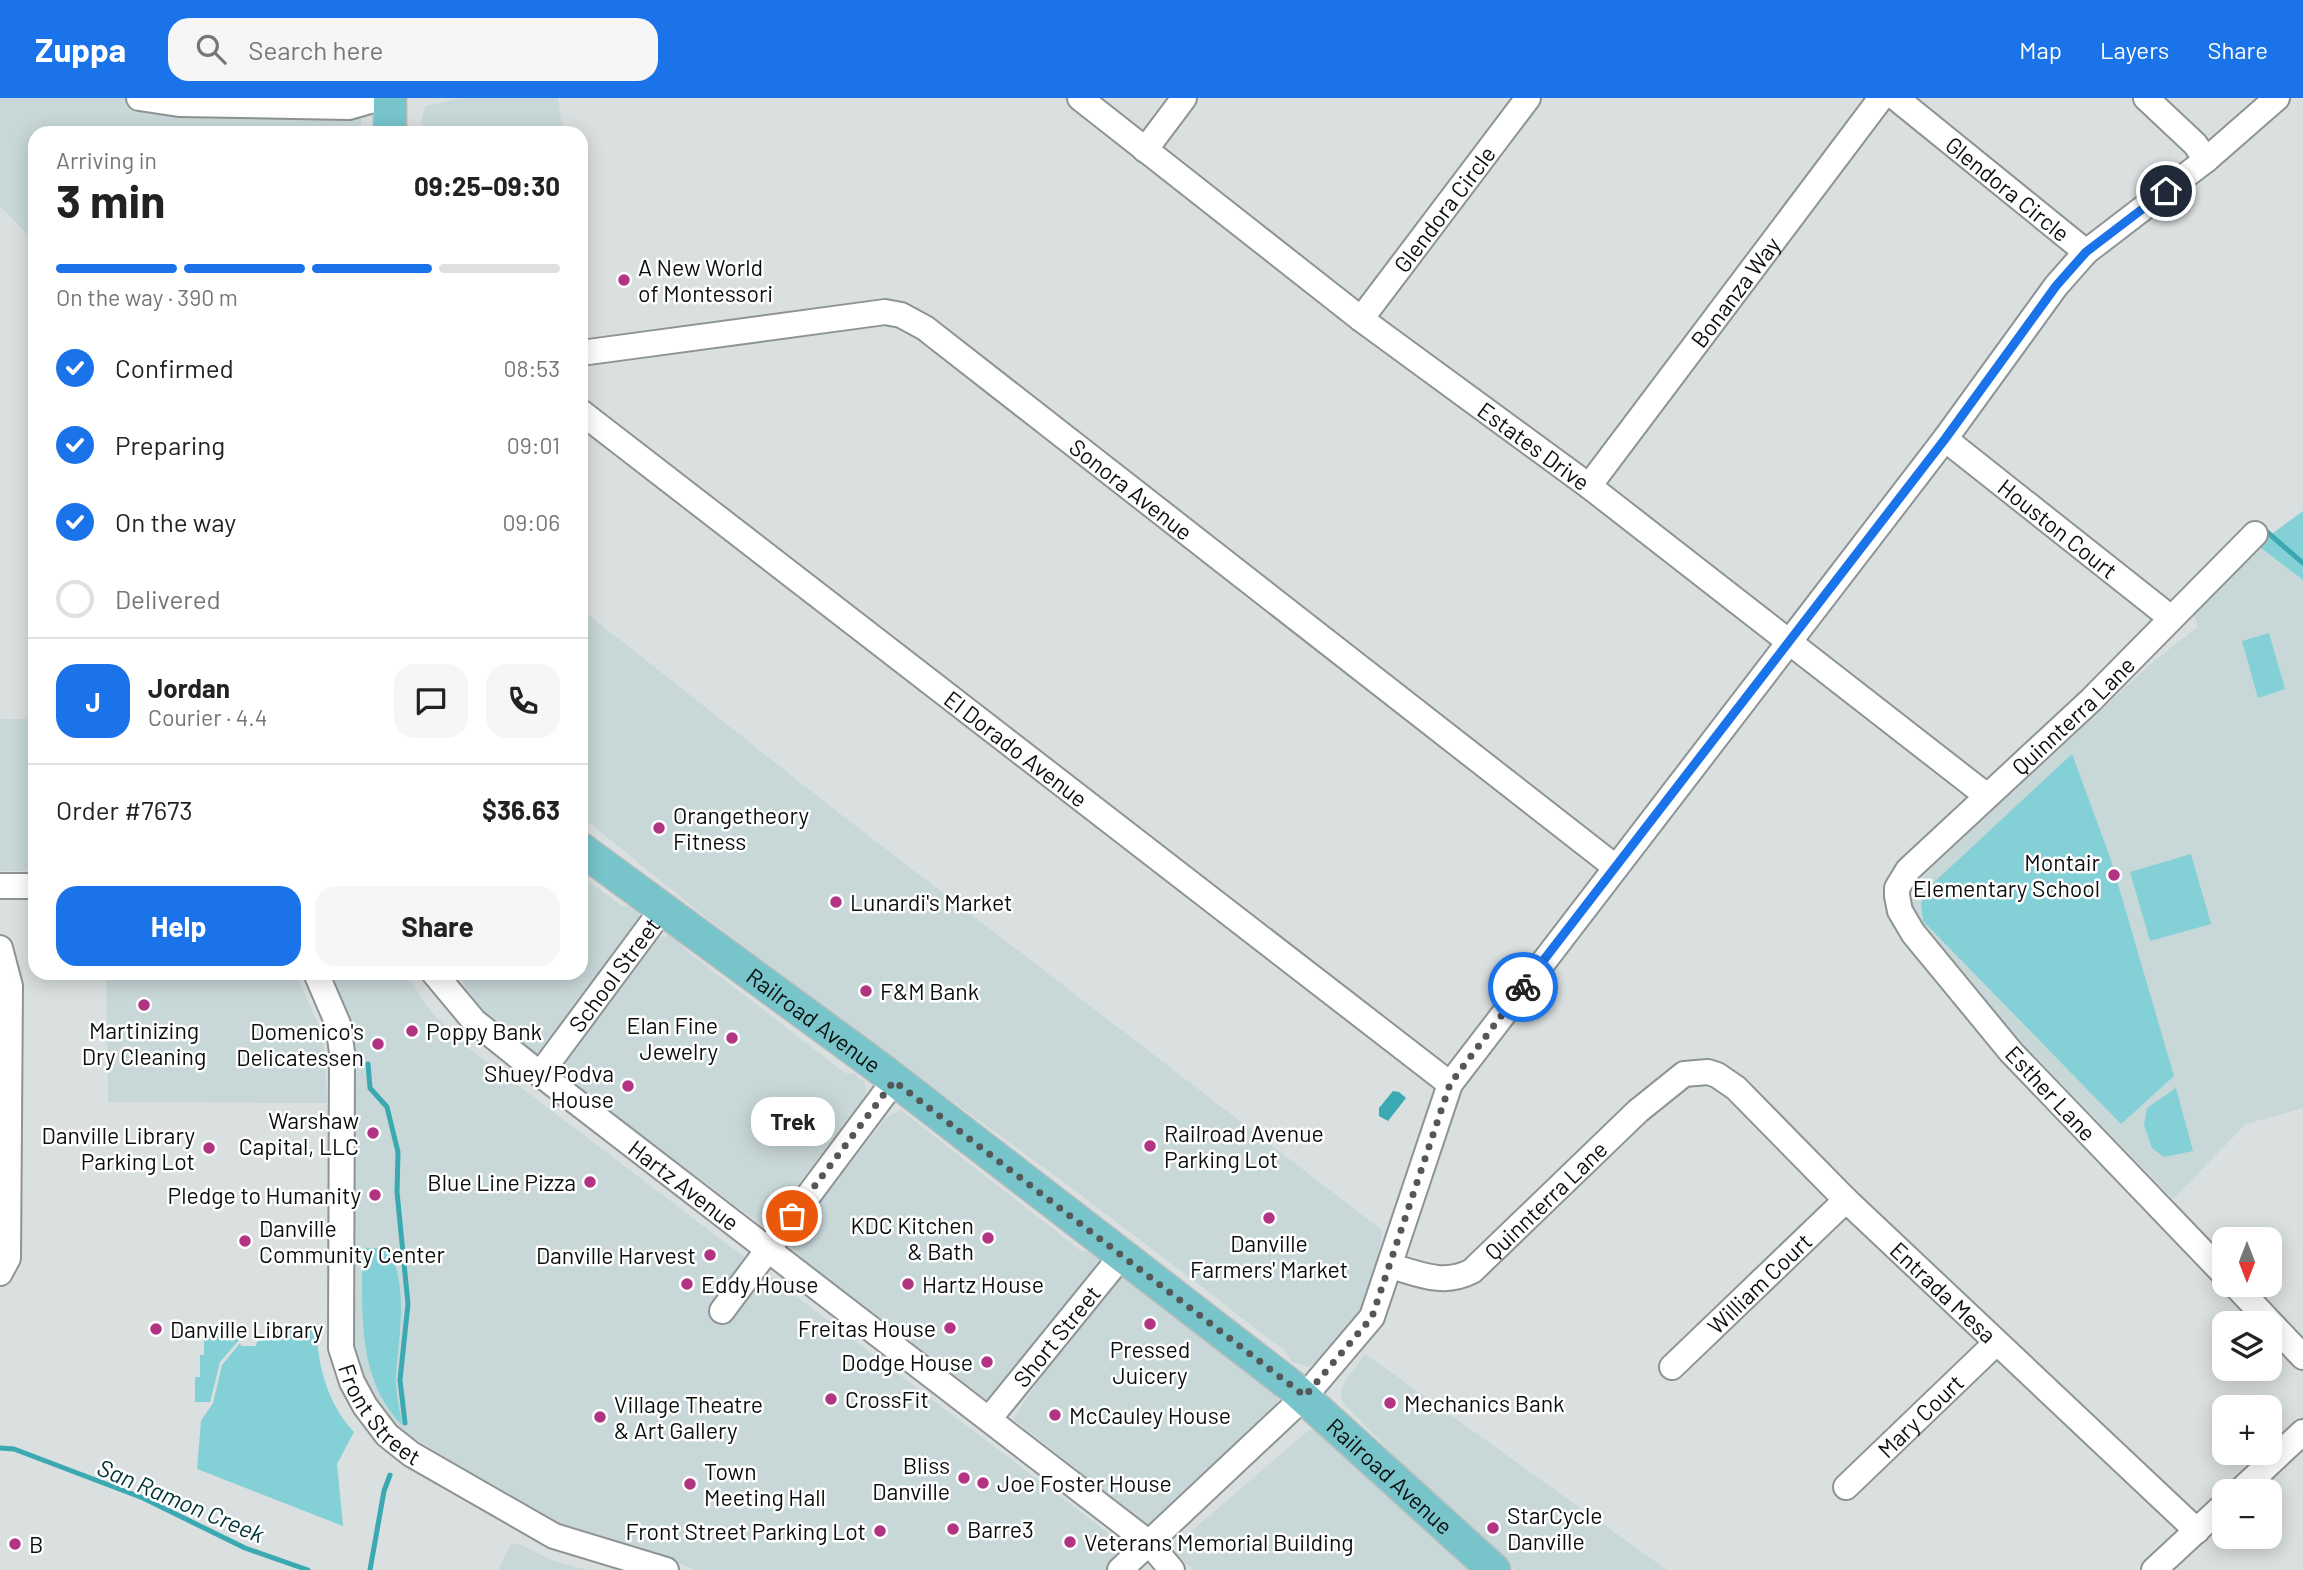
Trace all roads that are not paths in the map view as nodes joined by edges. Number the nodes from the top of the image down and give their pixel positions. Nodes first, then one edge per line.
1 (139, 98) edge
2 (380, 98) edge
3 (390, 98) edge
4 (1080, 98) edge
5 (1184, 98) edge
6 (1528, 98) edge
7 (1881, 98) edge
8 (1896, 98) edge
9 (2146, 98) edge
10 (2277, 98) edge
11 (390, 126) edge
12 (1145, 150) junction
13 (2206, 160) junction
14 (2086, 252) junction
15 (1361, 319) junction
16 (588, 352) edge
17 (588, 417) edge
18 (1945, 439) junction
19 (1589, 486) junction
20 (2255, 534) dead end
21 (2171, 618) junction
22 (1789, 640) junction
23 (1987, 796) junction
24 (588, 854) edge
25 (1614, 866) junction
26 (0, 886) edge
27 (28, 886) edge
28 (1897, 897) joint
29 (664, 907) junction
30 (0, 948) edge
31 (319, 980) edge
32 (440, 980) edge
33 (540, 1074) junction
34 (1684, 1074) joint
35 (894, 1081) junction
36 (1450, 1084) junction
37 (1846, 1200) junction
38 (766, 1249) junction
39 (1123, 1254) junction
40 (2212, 1261) edge
41 (1391, 1266) junction
42 (0, 1273) edge
43 (2246, 1297) edge
44 (722, 1311) dead end
45 (1996, 1343) junction
46 (2303, 1356) edge
47 (1672, 1367) dead end
48 (1305, 1396) junction
49 (989, 1419) junction
50 (2303, 1432) edge
51 (2253, 1479) edge
52 (1846, 1486) dead end
53 (2212, 1517) edge
54 (2197, 1531) junction
55 (1149, 1543) junction
56 (666, 1570) edge
57 (1120, 1570) edge
58 (1171, 1570) edge
59 (1494, 1570) edge
60 (2154, 1570) edge

1 - 2 street
3 - 11 main road
4 - 12 street, Estates Drive
5 - 12 street
6 - 15 street, Glendora Circle
7 - 19 street, Bonanza Way
8 - 14 street, Glendora Circle
9 - 13 street
10 - 13 street
12 - 15 street, Estates Drive
13 - 14 street
14 - 18 street
15 - 19 street, Estates Drive
16 - 25 street, Sonora Avenue
17 - 36 street, El Dorado Avenue
18 - 21 street, Houston Court
18 - 22 street
19 - 22 street, Estates Drive
20 - 21 street, Quinnterra Lane
21 - 23 street, Quinnterra Lane
22 - 23 street, Estates Drive
22 - 25 street
23 - 28 street, Quinnterra Lane
24 - 29 main road, Railroad Avenue
25 - 36 street
26 - 27 street
28 - 40 street, Esther Lane
29 - 33 street, School Street
29 - 35 main road, Railroad Avenue
30 - 42 street
31 - 56 street, Front Street
32 - 33 street, Hartz Avenue
33 - 38 street, Hartz Avenue
34 - 37 street, Entrada Mesa
34 - 41 street, Quinnterra Lane
35 - 38 street
35 - 39 main road, Railroad Avenue
36 - 41 street
37 - 45 street, Entrada Mesa
37 - 47 street, William Court
38 - 44 street
38 - 49 street, Hartz Avenue
39 - 48 main road, Railroad Avenue
39 - 49 street, Short Street
41 - 48 street
43 - 46 street
45 - 52 street, Mary Court
45 - 54 street, Entrada Mesa
48 - 55 street
48 - 59 main road, Railroad Avenue
49 - 55 street, Hartz Avenue
50 - 51 street
53 - 54 street
54 - 60 street
55 - 57 street
55 - 58 street, Hartz Avenue

